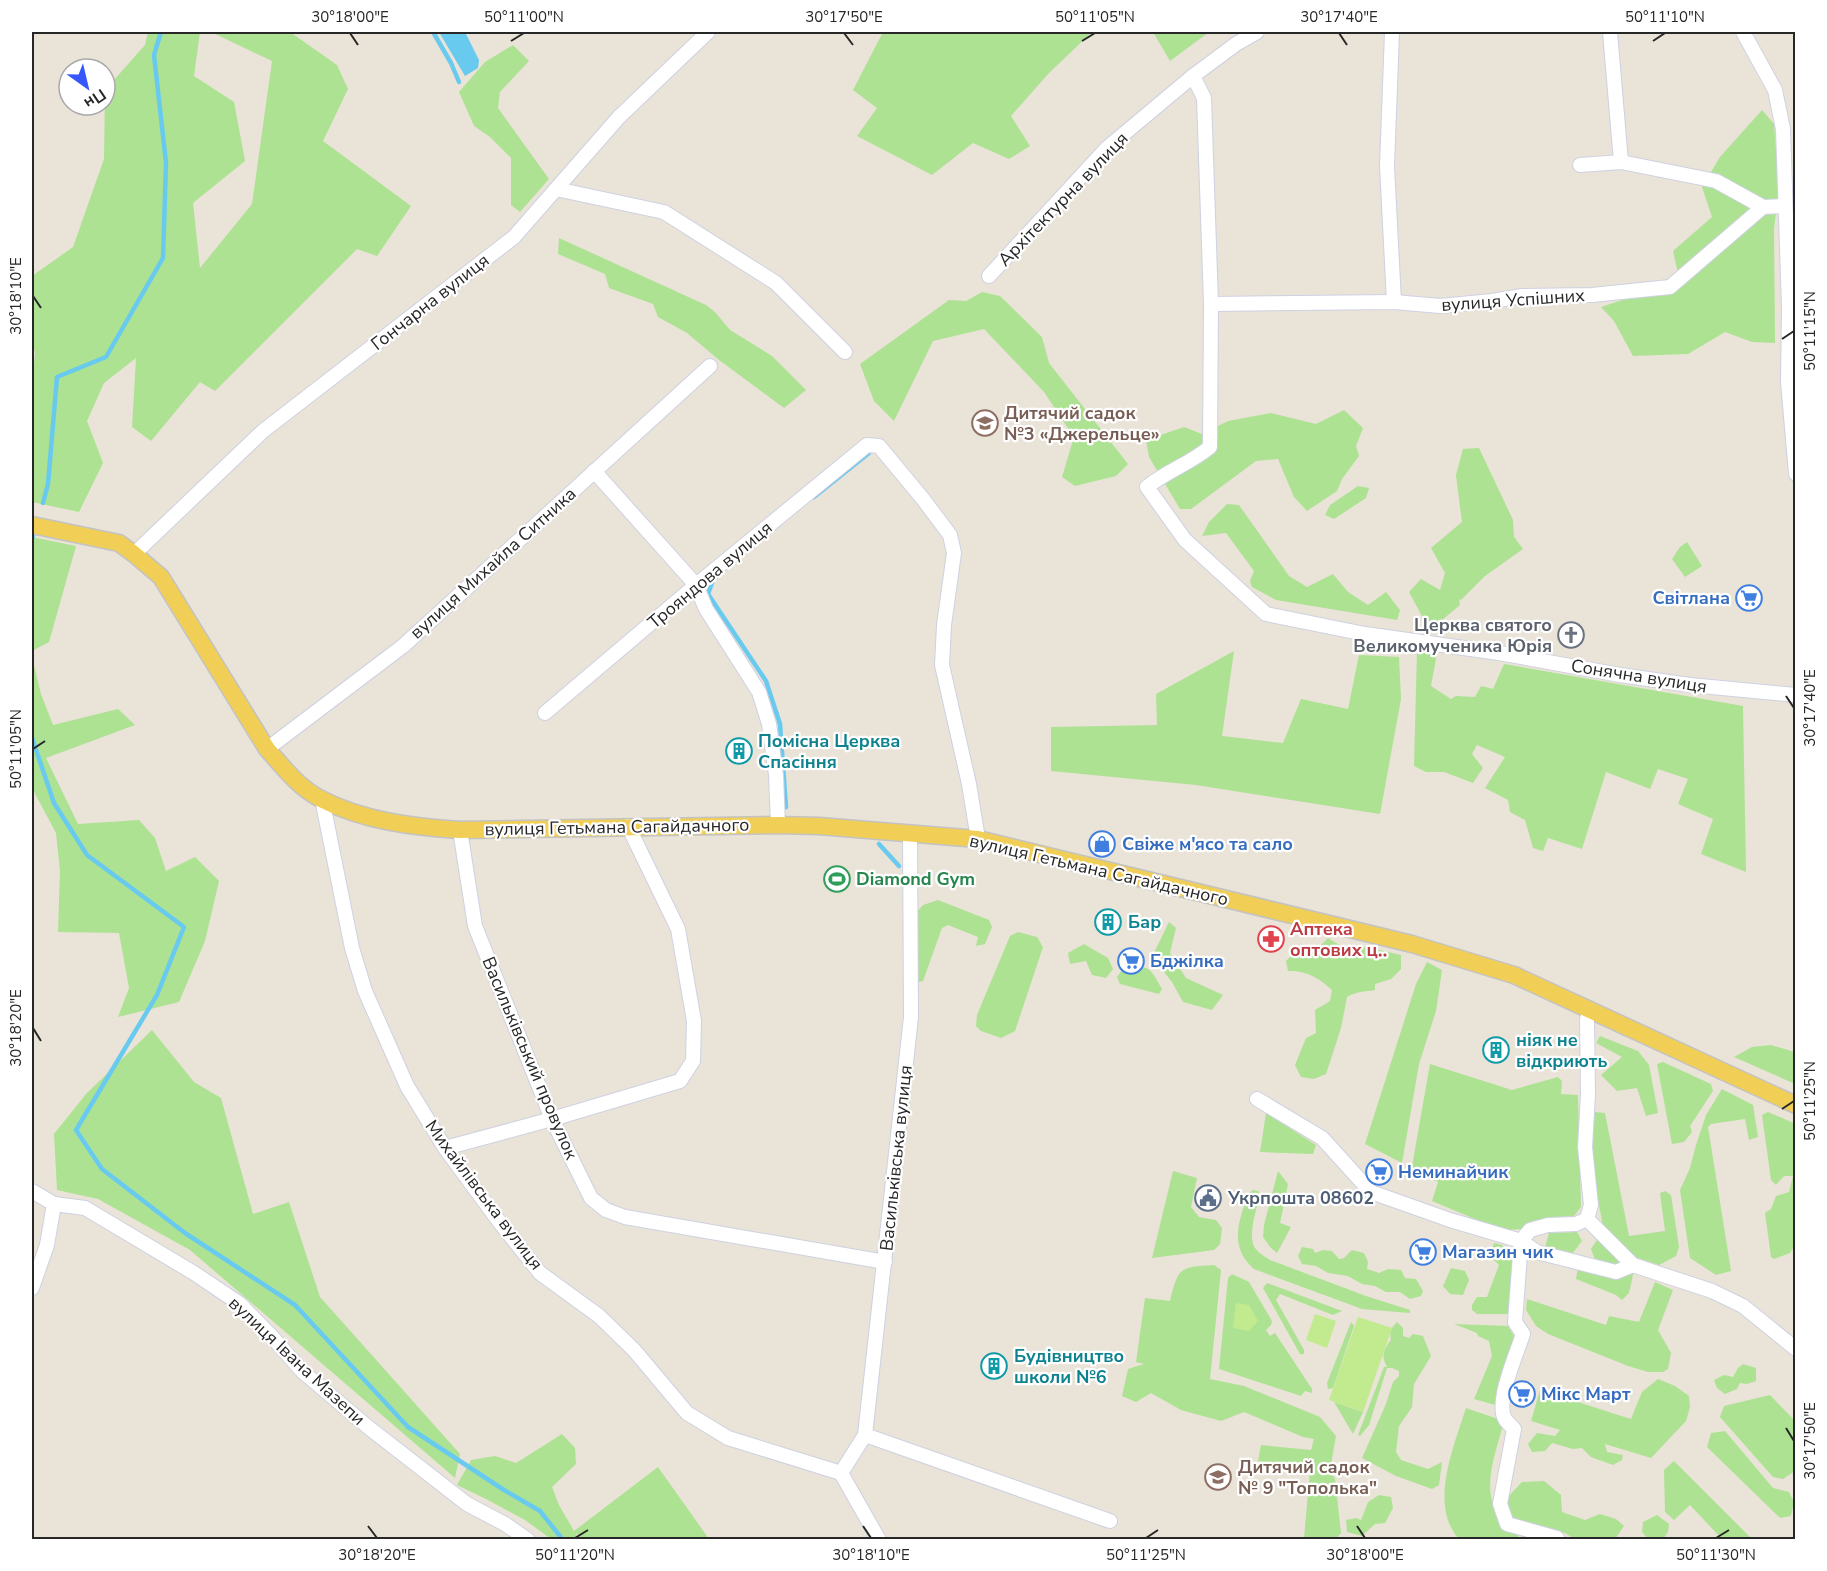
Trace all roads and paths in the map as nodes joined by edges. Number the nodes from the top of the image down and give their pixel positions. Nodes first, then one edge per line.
1 (708, 32) edge
2 (1257, 32) edge
3 (1392, 32) edge
4 (1610, 32) edge
5 (1743, 32) edge
6 (1193, 76) junction
7 (1621, 162) junction
8 (1580, 165) dead end
9 (556, 189) junction
10 (1784, 206) junction
11 (1763, 207) junction
12 (989, 276) dead end
13 (1394, 302) junction
14 (1211, 304) junction
15 (845, 352) dead end
16 (710, 366) dead end
17 (594, 471) junction
18 (1796, 474) edge
19 (32, 525) edge
20 (134, 554) junction
21 (696, 585) junction
22 (1796, 695) edge
23 (545, 713) dead end
24 (267, 749) junction
25 (322, 800) junction
26 (778, 825) junction
27 (628, 826) junction
28 (460, 830) junction
29 (910, 835) junction
30 (978, 840) junction
31 (1589, 1009) junction
32 (1257, 1099) dead end
33 (1796, 1105) edge
34 (552, 1119) junction
35 (445, 1148) junction
36 (32, 1191) edge
37 (54, 1204) junction
38 (1587, 1219) junction
39 (1521, 1241) junction
40 (885, 1262) junction
41 (1634, 1265) junction
42 (32, 1288) edge
43 (1796, 1349) edge
44 (865, 1435) junction
45 (841, 1473) junction
46 (1110, 1521) dead end
47 (528, 1539) edge
48 (879, 1539) edge
49 (1556, 1539) edge

1 - 9 street, Гончарна вулиця
2 - 6 street, Архітектурна вулиця
3 - 13 street
4 - 7 street
5 - 10 street
6 - 12 street, Архітектурна вулиця
6 - 14 street
7 - 8 street
7 - 11 street
9 - 15 street
9 - 20 street, Гончарна вулиця
10 - 11 street
10 - 18 street
11 - 13 street, вулиця Успішних
13 - 14 street, вулиця Успішних
14 - 22 street, Сонячна вулиця
16 - 17 street, вулиця Михайла Ситника
17 - 21 street
17 - 24 street, вулиця Михайла Ситника
19 - 20 main road, вулиця Гетьмана Сагайдачного
20 - 24 main road, вулиця Гетьмана Сагайдачного
21 - 23 street, Трояндова вулиця
21 - 26 street
21 - 30 street, Трояндова вулиця
24 - 25 main road, вулиця Гетьмана Сагайдачного
25 - 28 main road, вулиця Гетьмана Сагайдачного
25 - 35 street, Михайлівська вулиця
26 - 27 main road, вулиця Гетьмана Сагайдачного
26 - 29 main road, вулиця Гетьмана Сагайдачного
27 - 28 main road, вулиця Гетьмана Сагайдачного
27 - 34 street
28 - 34 street, Васильківський провулок
29 - 30 main road, вулиця Гетьмана Сагайдачного
29 - 40 street, Васильківська вулиця
30 - 31 main road, вулиця Гетьмана Сагайдачного
31 - 33 main road, вулиця Гетьмана Сагайдачного
31 - 38 street
32 - 39 street
34 - 35 street
34 - 40 street, Васильківський провулок
35 - 45 street, Михайлівська вулиця
36 - 37 street
37 - 42 street
37 - 47 street, вулиця Івана Мазепи
38 - 39 street
38 - 41 street
39 - 41 street
39 - 49 street
40 - 44 street, Васильківська вулиця
41 - 43 street
44 - 45 street, Васильківська вулиця
44 - 46 street
45 - 48 street

